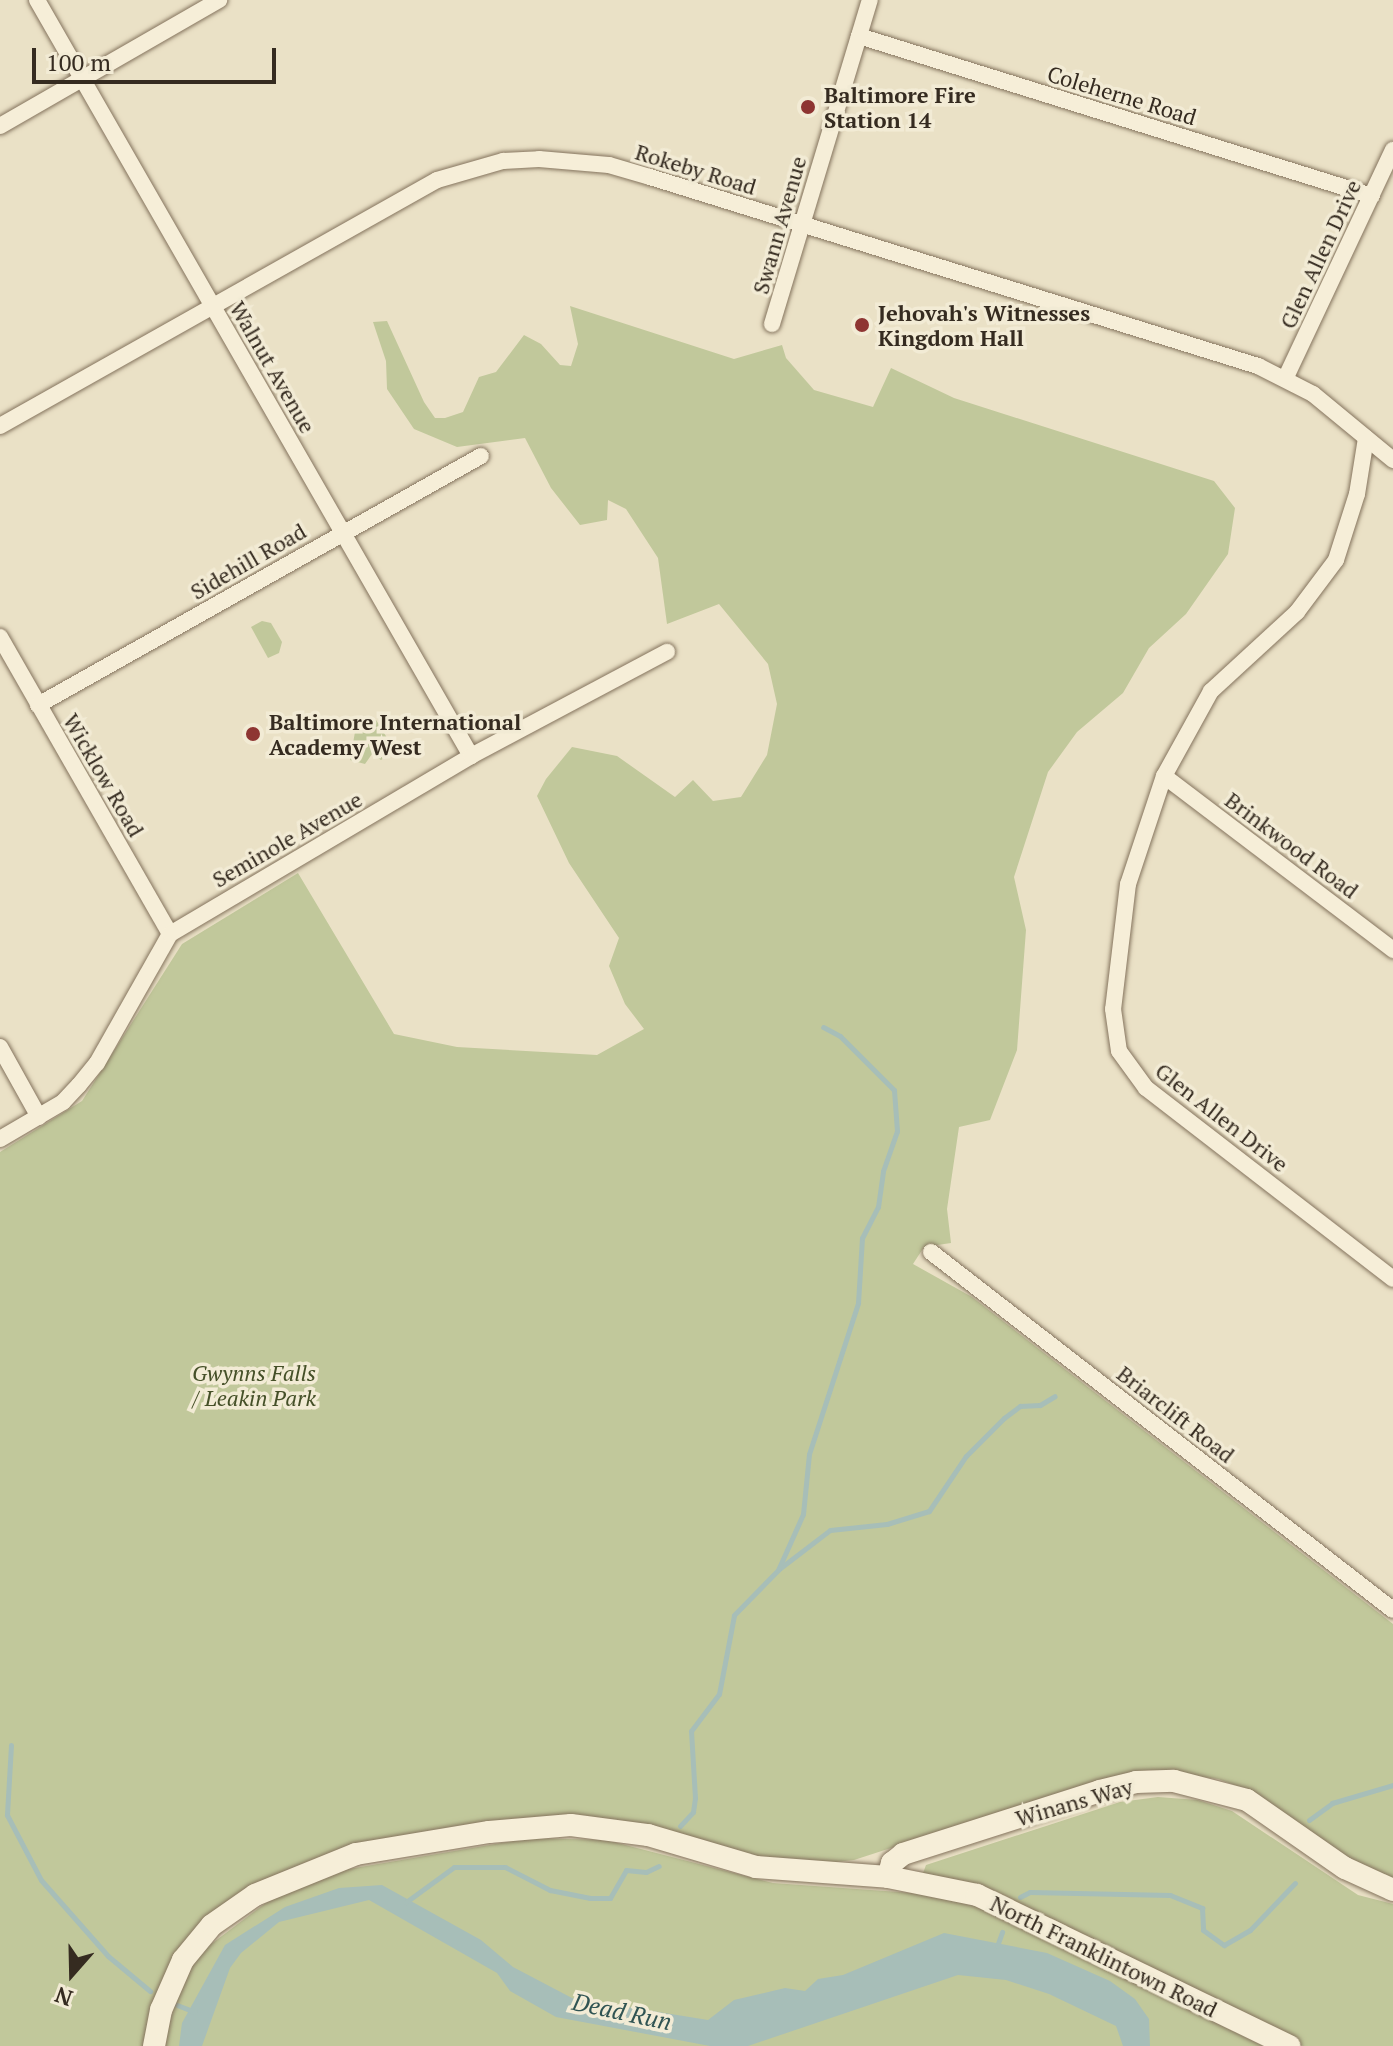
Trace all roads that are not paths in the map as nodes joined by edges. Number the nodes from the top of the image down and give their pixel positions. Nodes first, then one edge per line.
1 (37, 0) edge
2 (219, 0) edge
3 (870, 0) edge
4 (859, 36) junction
5 (82, 80) junction
6 (0, 126) edge
7 (1393, 150) edge
8 (1372, 196) junction
9 (801, 226) junction
10 (212, 306) junction
11 (772, 324) dead end
12 (1286, 377) junction
13 (0, 426) edge
14 (1366, 438) junction
15 (481, 456) dead end
16 (1393, 460) edge
17 (342, 532) junction
18 (0, 637) edge
19 (667, 652) dead end
20 (38, 705) junction
21 (471, 756) junction
22 (1164, 776) junction
23 (170, 934) junction
24 (1393, 950) edge
25 (0, 1047) edge
26 (39, 1117) junction
27 (0, 1139) edge
28 (931, 1252) dead end
29 (1393, 1279) edge
30 (1393, 1610) edge
31 (893, 1878) junction
32 (1393, 1890) edge
33 (154, 2046) edge
34 (1289, 2046) edge

1 - 5 street, Walnut Avenue
2 - 5 street
3 - 4 street, Swann Avenue
4 - 8 street, Coleherne Road
4 - 9 street, Swann Avenue
5 - 6 street
5 - 10 street, Walnut Avenue
7 - 8 street, Glen Allen Drive
8 - 12 street, Glen Allen Drive
9 - 10 street, Rokeby Road
9 - 11 street, Swann Avenue
9 - 12 street, Rokeby Road
10 - 13 street, Rokeby Road
10 - 17 street, Walnut Avenue
12 - 14 street, Rokeby Road
14 - 16 street, Rokeby Road
14 - 22 street, Glen Allen Drive
15 - 17 street, Sidehill Road
17 - 20 street, Sidehill Road
17 - 21 street, Walnut Avenue
18 - 20 street, Wicklow Road
19 - 21 street, Seminole Avenue
20 - 23 street, Wicklow Road
21 - 23 street, Seminole Avenue
22 - 24 street, Brinkwood Road
22 - 29 street, Glen Allen Drive
23 - 26 street, Seminole Avenue
25 - 26 street
26 - 27 street, Seminole Avenue
28 - 30 street, Briarclift Road
31 - 32 street, Winans Way
31 - 33 street, North Franklintown Road
31 - 34 street, North Franklintown Road

